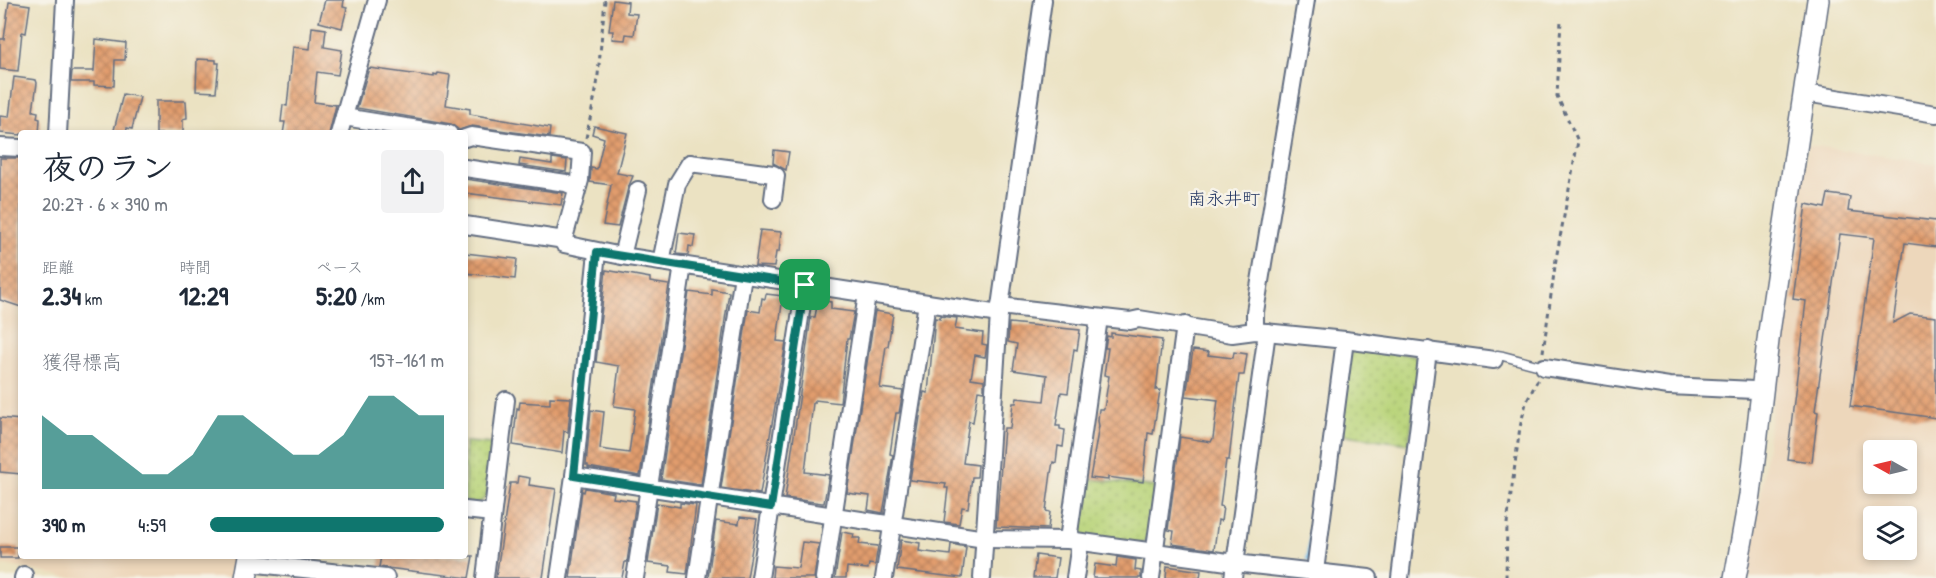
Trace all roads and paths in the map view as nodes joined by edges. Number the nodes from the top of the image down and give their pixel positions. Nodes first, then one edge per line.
1 (64, 0) edge
2 (376, 0) edge
3 (606, 0) edge
4 (1043, 0) edge
5 (1306, 0) edge
6 (1818, 0) edge
7 (1561, 20) dead end
8 (1805, 93) junction
9 (1936, 114) edge
10 (344, 117) junction
11 (58, 130) edge
12 (340, 130) edge
13 (424, 130) edge
14 (468, 137) edge
15 (0, 147) edge
16 (18, 148) edge
17 (582, 153) junction
18 (468, 168) edge
19 (577, 188) junction
20 (638, 190) dead end
21 (773, 199) dead end
22 (468, 225) edge
23 (564, 238) junction
24 (597, 252) junction
25 (622, 256) junction
26 (661, 262) junction
27 (683, 265) junction
28 (743, 275) junction
29 (805, 285) junction
30 (867, 294) junction
31 (927, 303) junction
32 (999, 310) junction
33 (1099, 318) junction
34 (1185, 326) junction
35 (1261, 332) junction
36 (1346, 340) junction
37 (1428, 351) junction
38 (1494, 360) joint
39 (1543, 367) junction
40 (1754, 390) dead end
41 (506, 400) dead end
42 (574, 476) junction
43 (649, 488) junction
44 (710, 497) junction
45 (771, 507) junction
46 (468, 510) edge
47 (492, 513) junction
48 (833, 517) junction
49 (892, 526) junction
50 (985, 539) junction
51 (1074, 541) junction
52 (1155, 552) junction
53 (248, 566) edge
54 (1234, 570) edge
55 (1315, 572) junction
56 (386, 578) edge
57 (485, 578) edge
58 (559, 578) edge
59 (635, 578) edge
60 (697, 578) edge
61 (760, 578) edge
62 (824, 578) edge
63 (884, 578) edge
64 (982, 578) edge
65 (1075, 578) edge
66 (1151, 578) edge
67 (1369, 578) edge
68 (1400, 578) edge
69 (1506, 578) edge
70 (1735, 578) edge

1 - 11 street
2 - 10 street
3 - 17 path
4 - 32 street
5 - 35 street
6 - 8 street
7 - 39 path
8 - 9 street
8 - 70 street
10 - 12 street
10 - 13 street
14 - 17 street
15 - 16 street
17 - 19 street
18 - 19 street
19 - 23 street
20 - 25 street
21 - 26 street
22 - 23 street
23 - 24 street
24 - 25 street
24 - 42 street
25 - 26 street
26 - 27 street
27 - 28 street
27 - 43 street
28 - 29 street
28 - 44 street
29 - 30 street
29 - 45 street
30 - 31 street
30 - 48 street
31 - 32 street
31 - 49 street
32 - 33 street
32 - 50 street
33 - 34 street
33 - 51 street
34 - 35 street
34 - 52 street
35 - 36 street
35 - 54 street
36 - 37 street
36 - 55 street
37 - 38 street
37 - 68 street
38 - 39 lane
39 - 40 street
39 - 69 path
41 - 47 street
42 - 43 street
42 - 58 street
43 - 44 street
43 - 59 street
44 - 45 street
44 - 60 street
45 - 48 street
45 - 61 street
46 - 47 street
47 - 57 street
48 - 49 street
48 - 62 street
49 - 50 street
49 - 63 street
50 - 51 street
50 - 64 street
51 - 52 street
51 - 65 street
52 - 54 street
52 - 66 street
53 - 56 street
54 - 55 street
55 - 67 street

